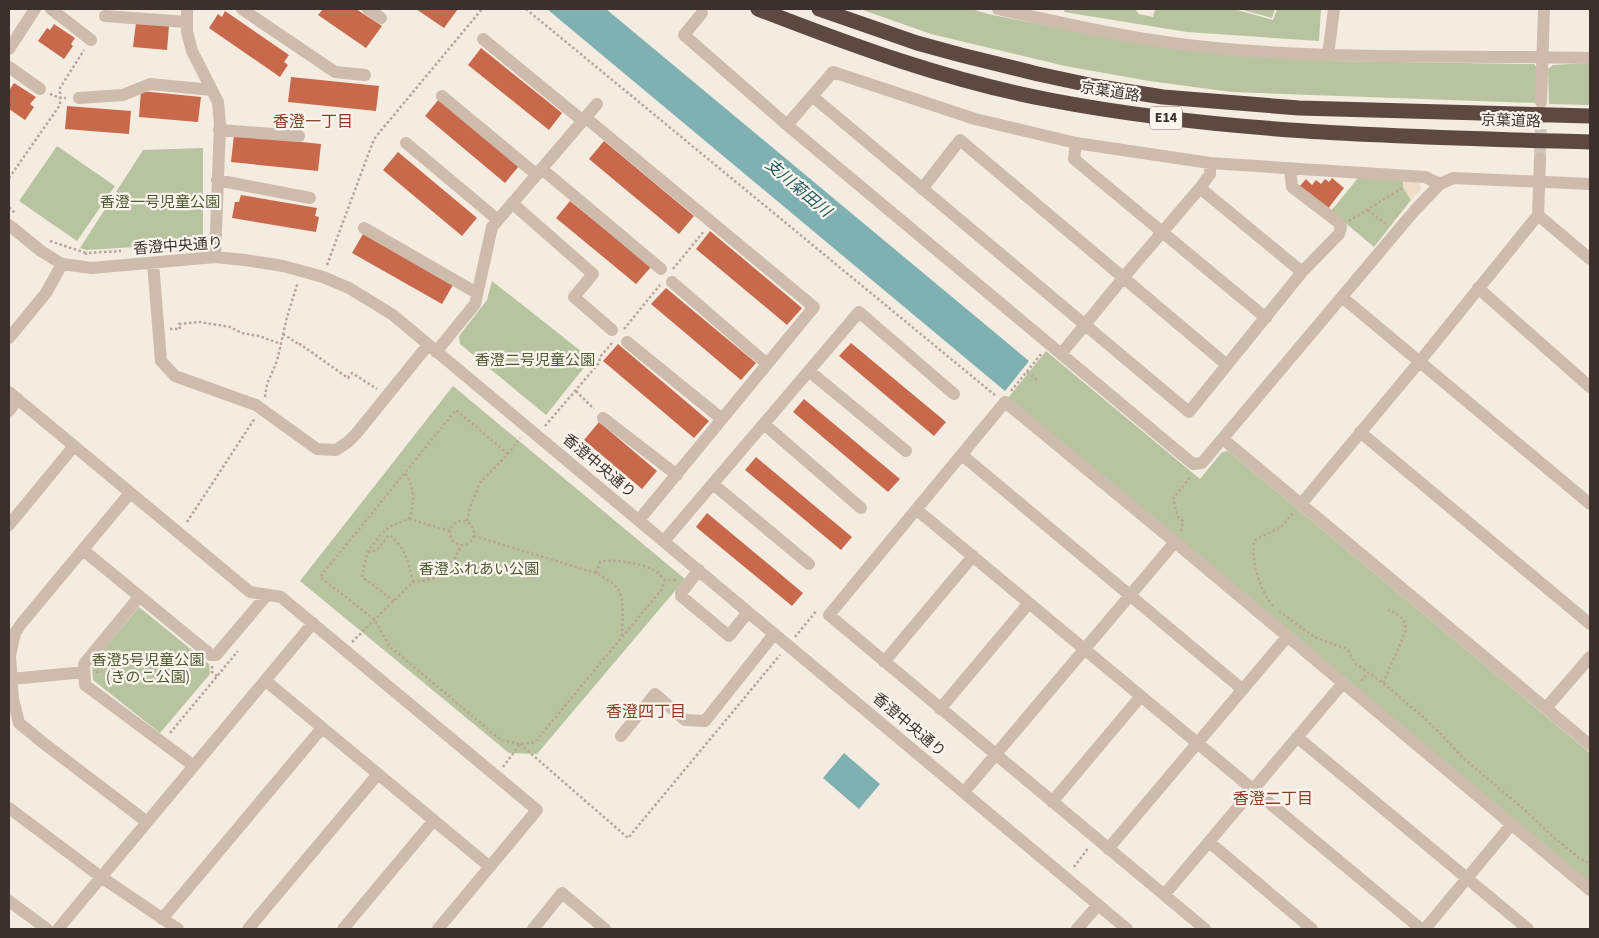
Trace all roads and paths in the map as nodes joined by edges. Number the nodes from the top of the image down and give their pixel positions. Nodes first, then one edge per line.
1 (35, 9) edge
2 (52, 9) edge
3 (187, 9) edge
4 (242, 9) edge
5 (368, 9) edge
6 (482, 9) edge
7 (526, 9) edge
8 (758, 9) edge
9 (818, 9) edge
10 (998, 9) edge
11 (1334, 9) edge
12 (1544, 9) edge
13 (702, 13) dead end
14 (1054, 15) edge
15 (105, 16) dead end
16 (381, 18) dead end
17 (187, 22) junction
18 (484, 39) dead end
19 (90, 40) joint
20 (9, 48) edge
21 (1328, 55) junction
22 (1543, 57) junction
23 (1590, 58) edge
24 (9, 66) edge
25 (365, 74) dead end
26 (40, 89) joint
27 (212, 90) junction
28 (442, 96) dead end
29 (812, 96) junction
30 (60, 98) junction
31 (80, 98) joint
32 (1541, 102) tunnel mouth
33 (597, 104) dead end
34 (1590, 116) edge
35 (584, 119) junction
36 (787, 125) junction
37 (219, 130) junction
38 (299, 136) dead end
39 (1590, 142) edge
40 (406, 143) dead end
41 (1076, 143) junction
42 (1540, 159) tunnel mouth
43 (1210, 164) junction
44 (1290, 169) junction
45 (539, 172) junction
46 (9, 178) edge
47 (217, 180) junction
48 (1540, 181) junction
49 (1440, 184) junction
50 (1590, 184) edge
51 (1403, 187) dead end
52 (1200, 188) junction
53 (922, 189) junction
54 (310, 198) dead end
55 (512, 203) junction
56 (9, 207) edge
57 (1368, 210) junction
58 (1538, 215) junction
59 (22, 218) dead end
60 (498, 220) junction
61 (712, 222) junction
62 (9, 225) edge
63 (1386, 225) dead end
64 (1341, 227) junction
65 (364, 228) dead end
66 (1162, 233) junction
67 (48, 240) dead end
68 (86, 253) dead end
69 (215, 257) junction
70 (1590, 259) edge
71 (154, 263) junction
72 (62, 264) junction
73 (326, 269) dead end
74 (1302, 272) junction
75 (666, 276) junction
76 (1123, 278) junction
77 (298, 282) dead end
78 (1478, 288) junction
79 (477, 293) junction
80 (1342, 297) junction
81 (1266, 318) junction
82 (1085, 325) junction
83 (158, 330) junction
84 (282, 334) junction
85 (617, 337) junction
86 (9, 338) edge
87 (281, 344) junction
88 (1049, 344) junction
89 (432, 348) junction
90 (1061, 354) junction
91 (1420, 362) junction
92 (767, 364) junction
93 (1227, 365) junction
94 (809, 371) junction
95 (1027, 372) junction
96 (1038, 381) dead end
97 (1590, 387) edge
98 (576, 391) junction
99 (954, 394) dead end
100 (14, 396) edge
101 (387, 396) junction
102 (1004, 402) junction
103 (264, 403) dead end
104 (9, 411) edge
105 (257, 415) dead end
106 (602, 418) joint
107 (722, 419) junction
108 (764, 424) junction
109 (544, 426) dead end
110 (1360, 432) junction
111 (520, 438) dead end
112 (1223, 439) junction
113 (74, 446) junction
114 (906, 451) dead end
115 (508, 454) junction
116 (962, 455) junction
117 (405, 473) junction
118 (1192, 473) dead end
119 (677, 475) junction
120 (713, 484) junction
121 (130, 493) junction
122 (1301, 504) junction
123 (1590, 504) edge
124 (861, 508) dead end
125 (917, 510) junction
126 (410, 520) junction
127 (639, 520) junction
128 (467, 521) junction
129 (187, 522) dead end
130 (9, 525) edge
131 (450, 530) junction
132 (474, 536) junction
133 (664, 541) junction
134 (1175, 542) junction
135 (461, 545) junction
136 (83, 550) junction
137 (367, 553) junction
138 (973, 556) junction
139 (809, 564) dead end
140 (699, 570) junction
141 (596, 573) junction
142 (665, 580) junction
143 (678, 580) dead end
144 (412, 582) junction
145 (267, 595) junction
146 (1130, 596) junction
147 (139, 597) junction
148 (394, 601) junction
149 (1029, 603) junction
150 (1388, 610) dead end
151 (748, 612) junction
152 (374, 619) junction
153 (313, 623) junction
154 (1590, 624) edge
155 (774, 634) junction
156 (1287, 637) junction
157 (622, 638) junction
158 (240, 648) dead end
159 (1085, 649) junction
160 (345, 650) junction
161 (782, 652) dead end
162 (1590, 657) edge
163 (884, 662) junction
164 (84, 672) junction
165 (11, 679) junction
166 (266, 681) junction
167 (1343, 683) junction
168 (1383, 683) junction
169 (1242, 689) junction
170 (1141, 696) junction
171 (11, 699) edge
172 (940, 708) junction
173 (1546, 708) junction
174 (322, 728) junction
175 (621, 736) dead end
176 (1297, 737) junction
177 (163, 742) junction
178 (1197, 743) junction
179 (520, 744) junction
180 (1590, 745) edge
181 (996, 755) junction
182 (194, 766) junction
183 (378, 774) junction
184 (497, 776) junction
185 (1253, 790) junction
186 (964, 792) junction
187 (1052, 802) junction
188 (9, 808) edge
189 (434, 820) junction
190 (146, 822) junction
191 (1511, 825) junction
192 (1096, 838) junction
193 (1209, 842) junction
194 (1108, 849) junction
195 (1590, 864) edge
196 (490, 867) junction
197 (1074, 867) dead end
198 (101, 877) junction
199 (1467, 878) junction
200 (1590, 890) edge
201 (1164, 895) junction
202 (9, 900) edge
203 (1098, 905) junction
204 (162, 919) junction
205 (47, 929) edge
206 (58, 929) edge
207 (178, 929) edge
208 (248, 929) edge
209 (343, 929) edge
210 (438, 929) edge
211 (533, 929) edge
212 (605, 929) edge
213 (1077, 929) edge
214 (1128, 929) edge
215 (1205, 929) edge
216 (1312, 929) edge
217 (1421, 929) edge
218 (1425, 929) edge
219 (1528, 929) edge

1 - 20 street
2 - 19 street
3 - 17 street
4 - 25 street
5 - 16 street
6 - 73 path
7 - 102 path
8 - 39 highway, 京葉道路 / E14
9 - 34 highway, 京葉道路 / E14
10 - 14 street
11 - 21 street
12 - 22 street
13 - 36 street
14 - 21 street
15 - 17 street
17 - 27 street
18 - 35 street
19 - 30 path
21 - 22 street
22 - 23 street
22 - 32 street
24 - 26 street
26 - 30 path
27 - 31 street
27 - 37 street
28 - 45 street
29 - 36 street
29 - 41 street
29 - 53 street
30 - 31 path
30 - 46 path
33 - 35 street
35 - 45 street
35 - 61 street
36 - 88 street
37 - 38 street
37 - 47 street
40 - 60 street
41 - 43 street
41 - 66 street
42 - 48 street
43 - 44 street
43 - 52 street
44 - 49 street
44 - 64 street
45 - 55 street
45 - 75 street
47 - 54 street
47 - 69 street
48 - 49 street
48 - 50 street
48 - 58 street
49 - 80 street
51 - 57 path
52 - 66 street
52 - 74 street
53 - 76 street
53 - 82 street
55 - 60 street
55 - 85 street
56 - 59 path
57 - 63 path
57 - 64 path
58 - 70 street
58 - 78 street
60 - 79 street
61 - 75 path
61 - 92 street
62 - 72 street, 香澄中央通り
64 - 74 street
65 - 79 street
66 - 76 street
66 - 81 street
67 - 68 path
69 - 71 street, 香澄中央通り
69 - 89 street, 香澄中央通り
71 - 72 street, 香澄中央通り
71 - 83 street
72 - 86 street
74 - 81 street
75 - 85 path
75 - 92 street
76 - 82 street
76 - 93 street
77 - 84 path
78 - 91 street
78 - 97 street
79 - 89 street
80 - 91 street
80 - 112 street
81 - 93 street
82 - 90 street
82 - 93 street
83 - 87 path
83 - 101 street
84 - 87 path
84 - 101 path
85 - 98 path
85 - 107 street
87 - 103 path
88 - 90 street
88 - 95 path
89 - 101 street
89 - 127 street, 香澄中央通り
90 - 112 street
91 - 110 street
91 - 123 street
92 - 107 street
94 - 99 street
94 - 108 street
94 - 114 street
95 - 96 path
95 - 102 path
98 - 106 path
98 - 109 path
100 - 104 street
100 - 113 street
102 - 116 street
102 - 134 street
105 - 129 path
106 - 119 street
107 - 119 street
108 - 120 street
108 - 124 street
110 - 122 street
110 - 154 street
111 - 115 path
112 - 122 street
113 - 121 street
113 - 130 street
115 - 117 path
115 - 128 path
116 - 125 street
116 - 146 street
117 - 126 path
117 - 152 path
118 - 134 path
119 - 127 street
120 - 133 street
120 - 139 street
121 - 136 street
121 - 145 street
122 - 168 path
122 - 173 street
125 - 138 street
125 - 163 street
126 - 131 path
126 - 137 path
127 - 133 street, 香澄中央通り
128 - 131 path
128 - 132 path
131 - 135 path
132 - 135 path
132 - 141 path
133 - 140 street, 香澄中央通り
134 - 146 street
134 - 156 street
135 - 144 path
136 - 147 street
136 - 165 street
137 - 144 path
137 - 148 path
138 - 149 street
138 - 163 street
140 - 151 street, 香澄中央通り
140 - 151 street
141 - 142 path
141 - 157 path
142 - 143 path
142 - 157 path
144 - 148 path
145 - 147 street
145 - 153 street
146 - 159 street
146 - 169 street
147 - 164 street
148 - 152 path
149 - 159 street
149 - 172 street
150 - 168 path
151 - 155 street, 香澄中央通り
152 - 160 path
152 - 179 path
153 - 160 street
153 - 166 street
155 - 175 street
155 - 186 street, 香澄中央通り
156 - 167 street
156 - 169 street
157 - 179 path
158 - 177 path
159 - 170 street
159 - 181 street
160 - 184 street
161 - 179 path
162 - 173 street
163 - 172 street
164 - 165 street
164 - 177 street
165 - 171 street
166 - 174 street
166 - 182 street
167 - 176 street
167 - 191 street
168 - 195 path
169 - 178 street
170 - 178 street
170 - 187 street
171 - 190 street
172 - 181 street
173 - 180 street
174 - 183 street
174 - 204 street
176 - 185 street
176 - 199 street
177 - 182 street
178 - 185 street
178 - 194 street
179 - 184 path
181 - 186 street
181 - 187 street
182 - 190 street
183 - 189 street
183 - 208 street
184 - 196 street
185 - 193 street
185 - 217 street
186 - 203 street, 香澄中央通り
187 - 192 street
188 - 198 street
189 - 196 street
189 - 209 street
190 - 198 street
191 - 199 street
191 - 200 street
192 - 194 street
192 - 197 path
193 - 201 street
193 - 216 street
194 - 201 street
196 - 210 street
198 - 204 street
198 - 206 street
199 - 218 street
199 - 219 street
201 - 215 street
202 - 205 street
203 - 213 street
203 - 214 street, 香澄中央通り
204 - 207 street
211 - 212 street

